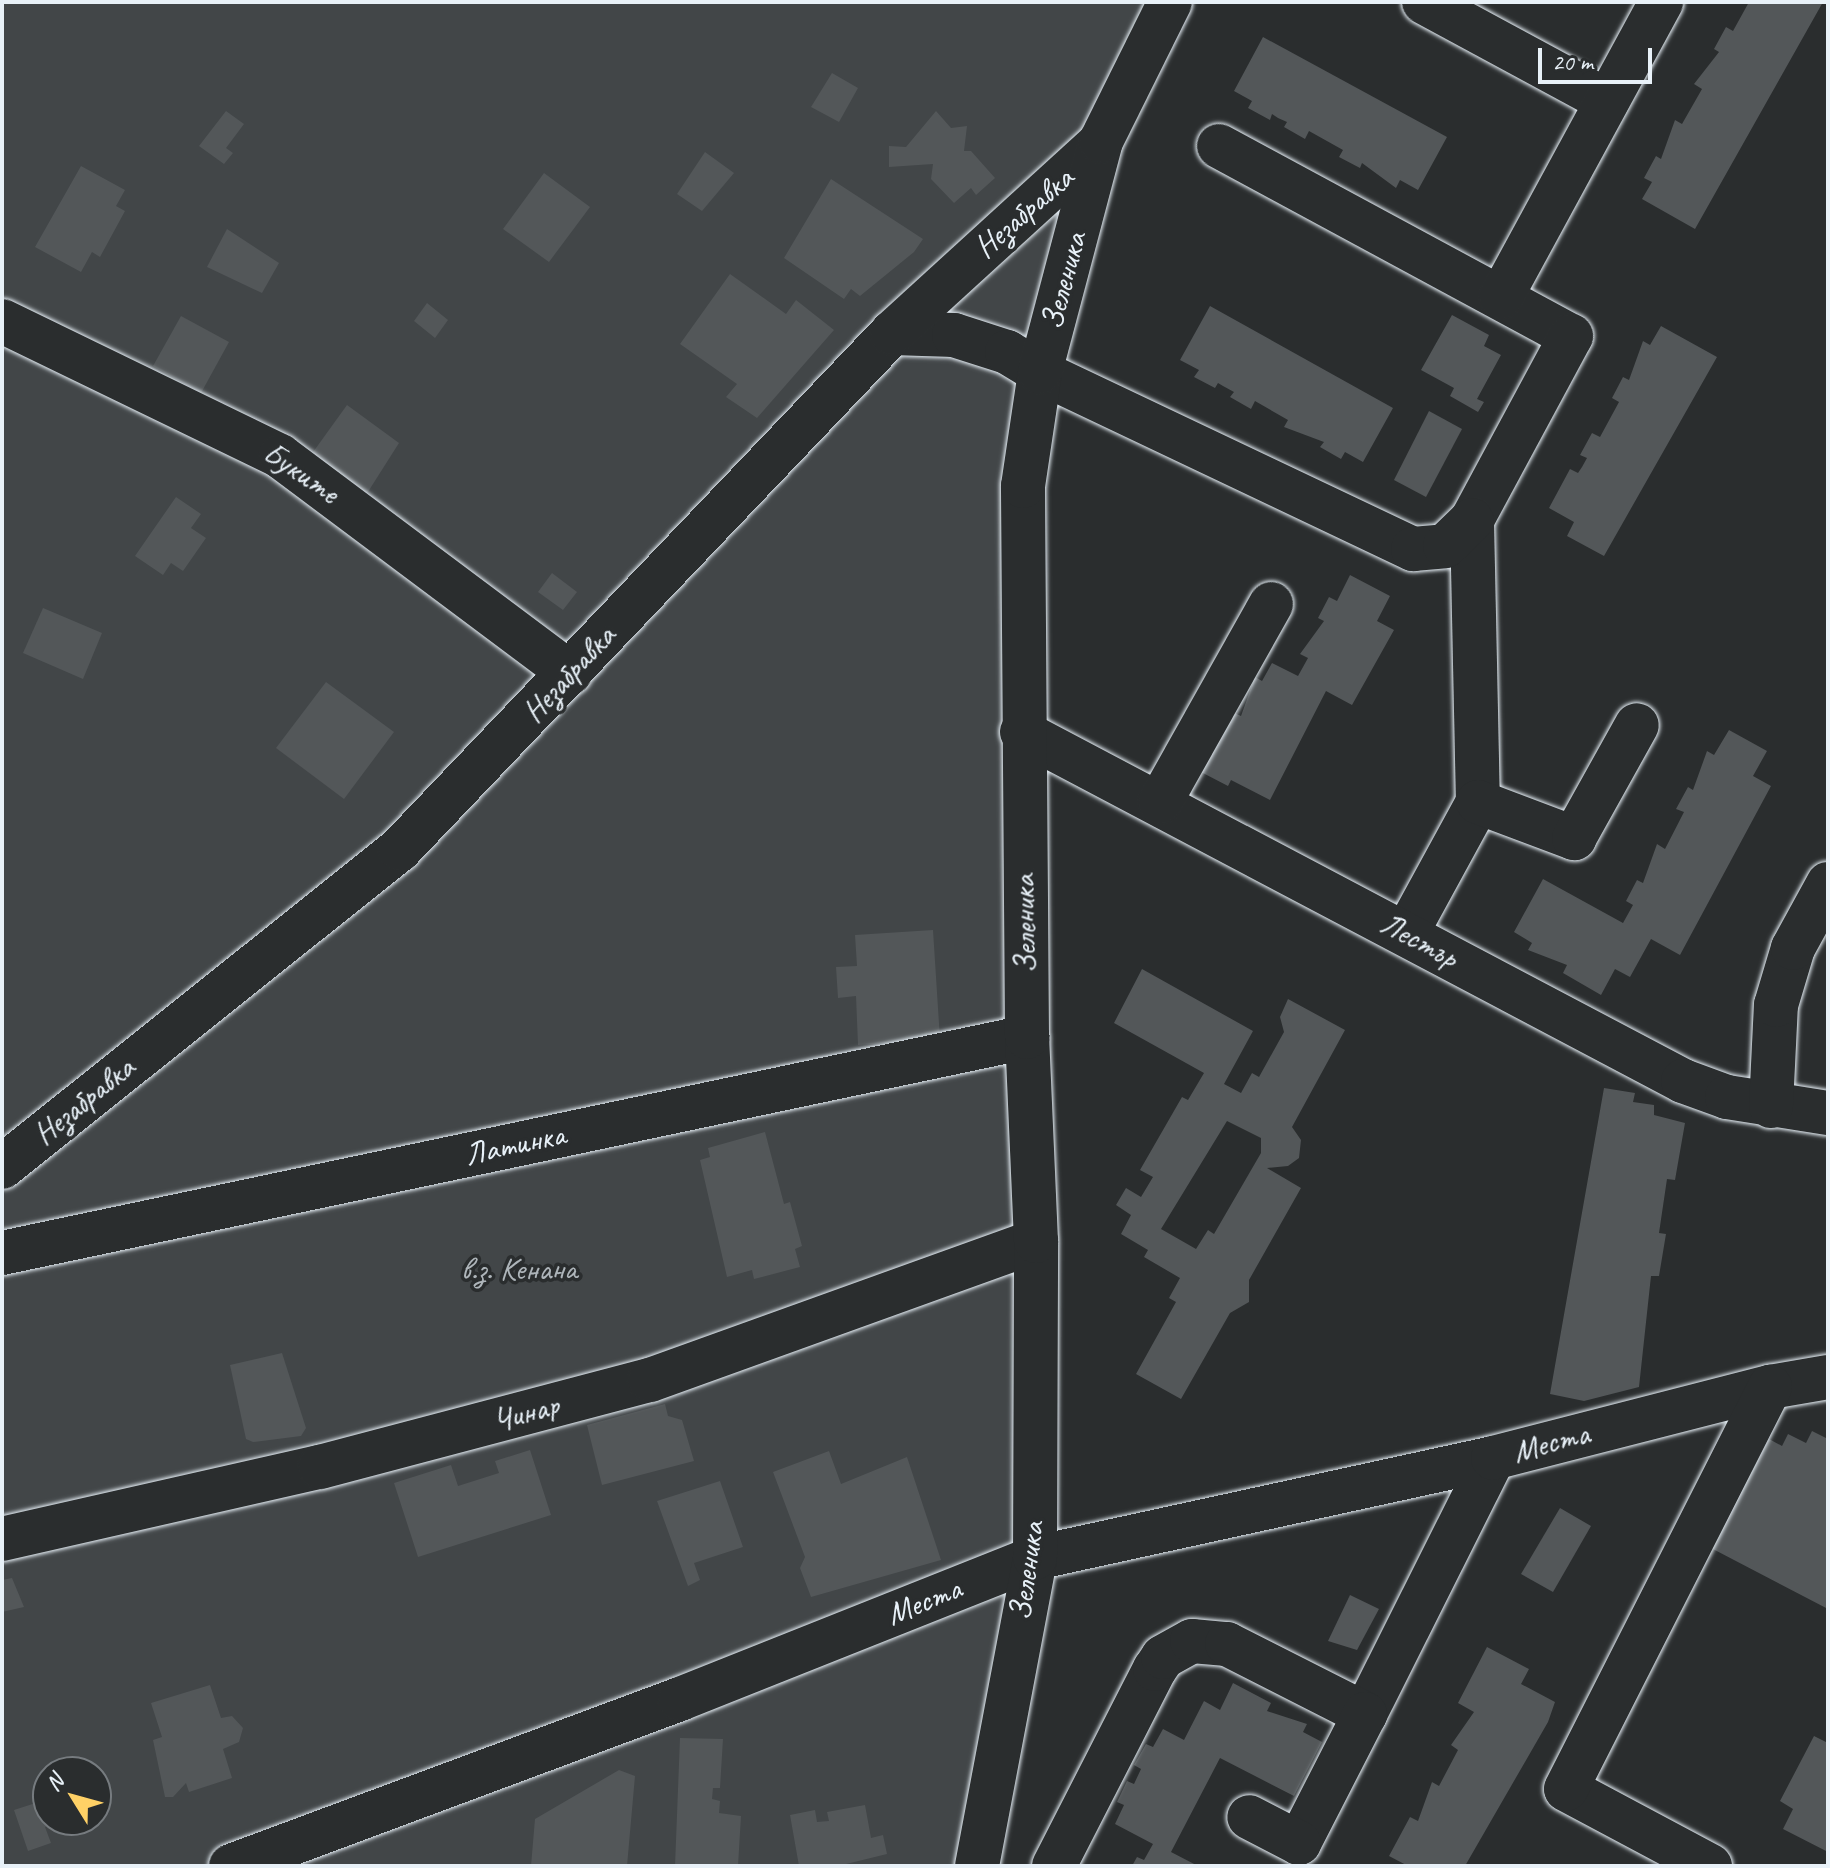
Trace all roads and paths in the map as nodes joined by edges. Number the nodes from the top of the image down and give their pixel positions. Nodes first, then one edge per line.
1 (1170, 2) edge
2 (1424, 2) edge
3 (1661, 2) edge
4 (1607, 101) junction
5 (1101, 141) junction
6 (1219, 146) dead end
7 (1501, 297) junction
8 (2, 321) edge
9 (892, 333) junction
10 (1040, 372) junction
11 (1472, 520) junction
12 (1271, 604) dead end
13 (570, 673) junction
14 (1637, 725) dead end
15 (1022, 732) junction
16 (1160, 802) junction
17 (1478, 802) junction
18 (1828, 884) edge
19 (1406, 934) junction
20 (1027, 1037) junction
21 (1771, 1106) junction
22 (1828, 1113) edge
23 (2, 1167) edge
24 (1036, 1241) junction
25 (2, 1253) edge
26 (1828, 1377) edge
27 (1770, 1387) junction
28 (1493, 1458) junction
29 (2, 1539) edge
30 (1035, 1558) junction
31 (1365, 1714) junction
32 (1249, 1817) dead end
33 (231, 1866) edge
34 (977, 1866) edge
35 (1054, 1866) edge
36 (1710, 1866) edge

1 - 5 street, Зеленика
2 - 4 street
3 - 4 street
4 - 7 street
5 - 9 street, Незабравка
5 - 10 street, Зеленика
6 - 7 street
7 - 11 street
8 - 13 street, Буките
9 - 10 street
9 - 13 street, Незабравка
10 - 11 street
10 - 15 street, Зеленика
11 - 17 street
12 - 16 street
13 - 23 street, Незабравка
14 - 17 street
15 - 16 street, Лестър
15 - 20 street, Зеленика
16 - 19 street, Лестър
17 - 19 street
18 - 21 street
19 - 21 street, Лестър
20 - 24 street, Зеленика
20 - 25 street, Латинка
21 - 22 street, Лестър
24 - 29 street, Чинар
24 - 30 street, Зеленика
26 - 27 street, Места
27 - 28 street, Места
27 - 36 street
28 - 30 street, Места
28 - 31 street
30 - 33 street, Места
30 - 34 street, Зеленика
31 - 32 street
31 - 35 street

